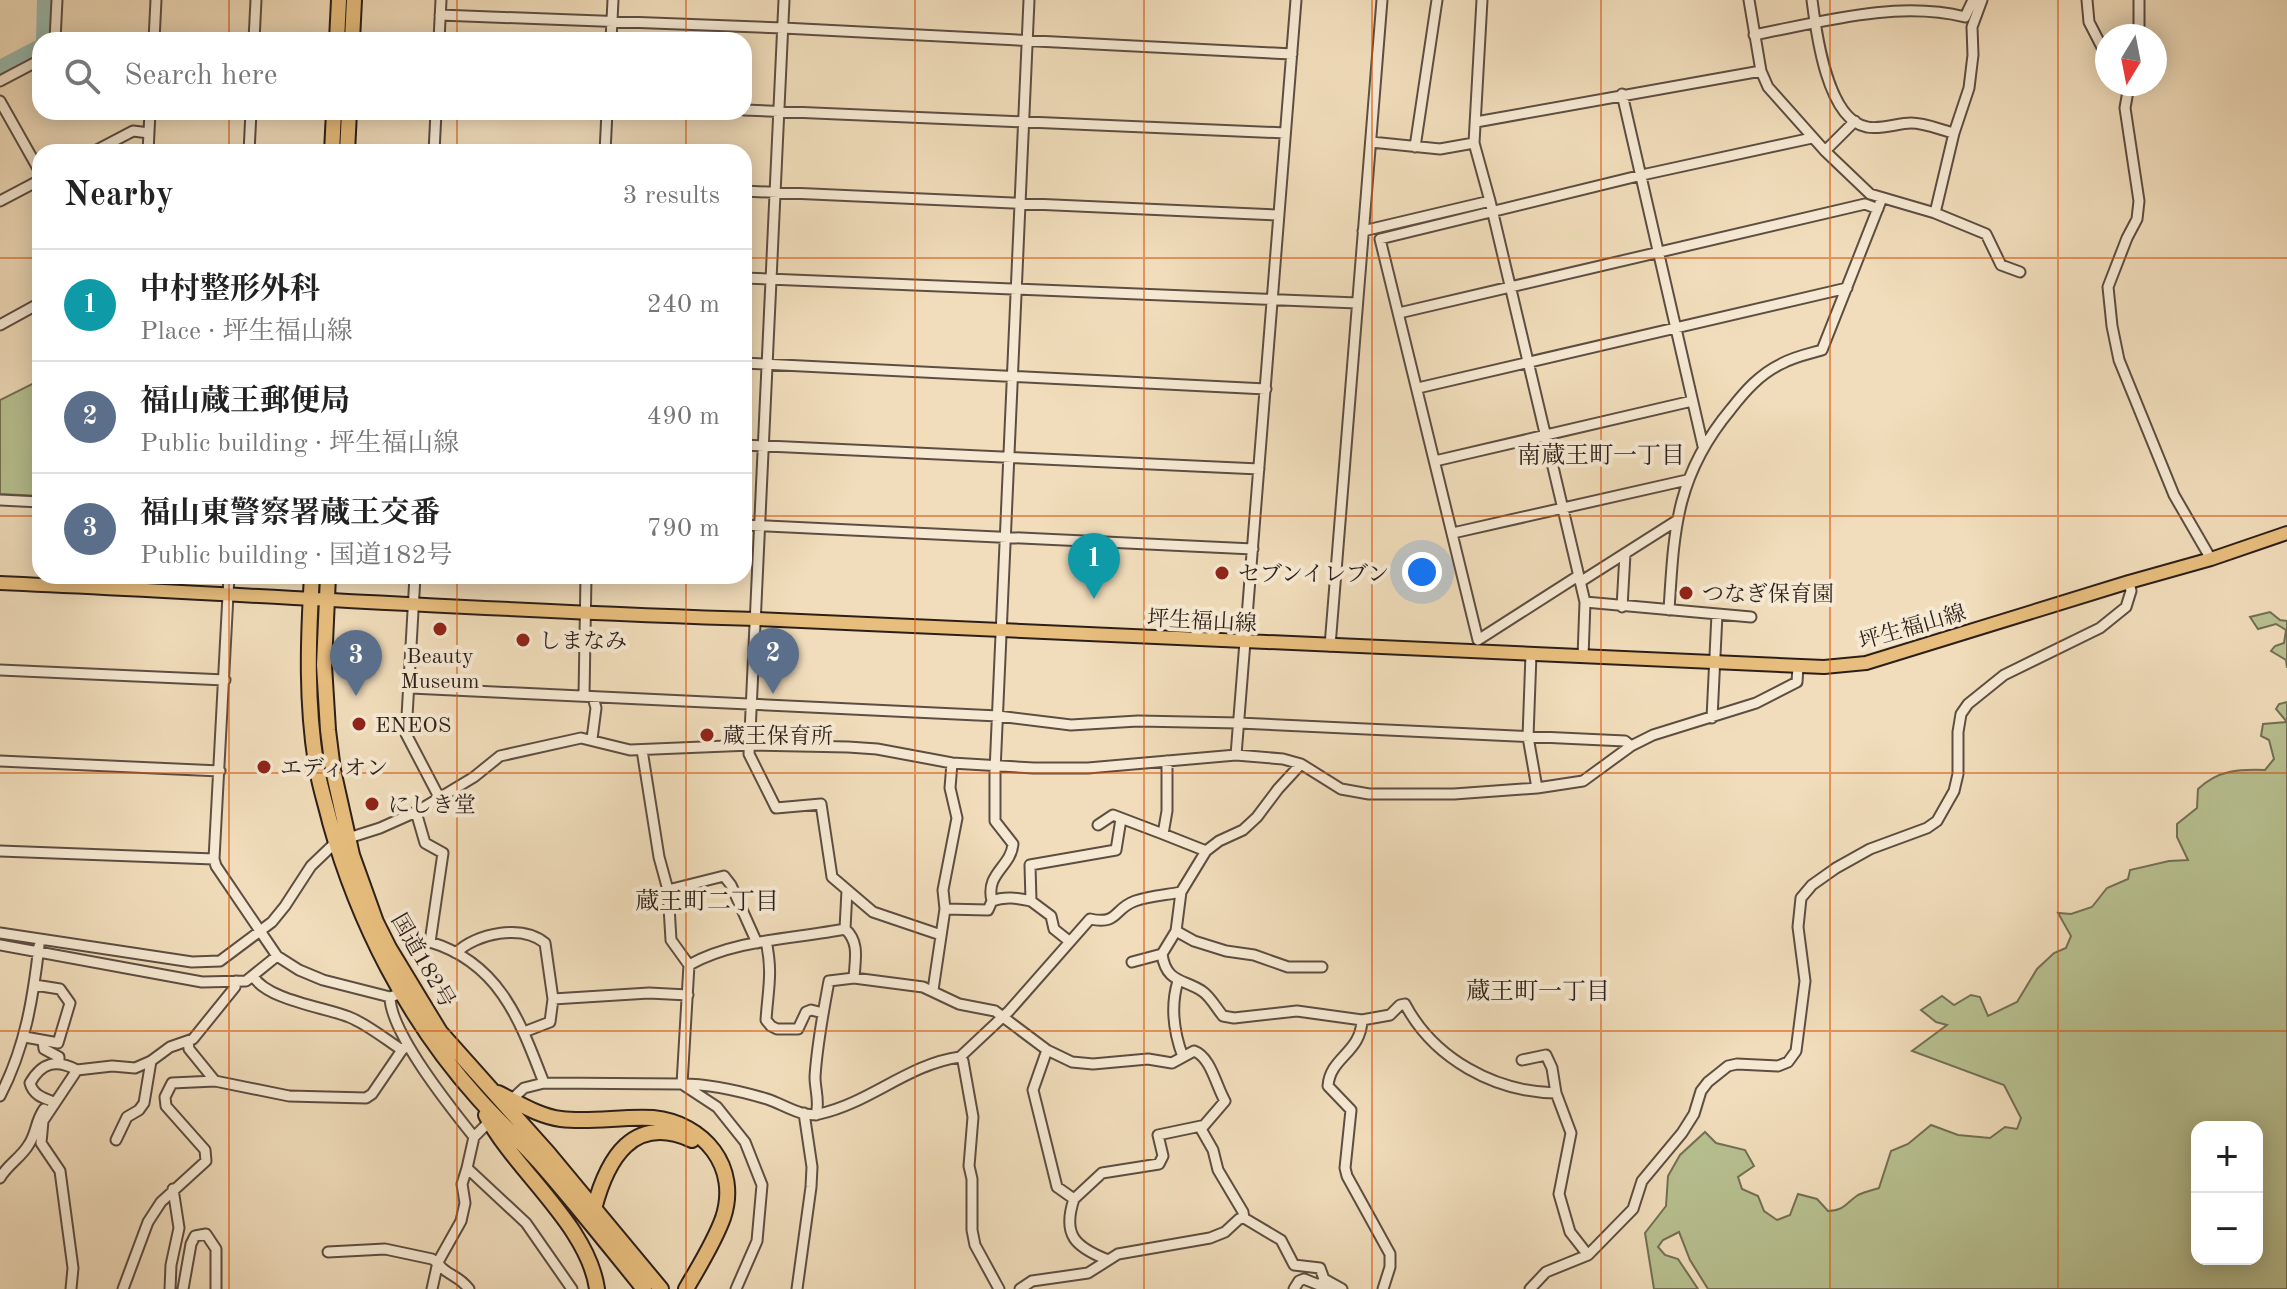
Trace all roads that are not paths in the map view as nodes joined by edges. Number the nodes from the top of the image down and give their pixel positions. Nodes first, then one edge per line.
1 (57, 0) edge
2 (156, 0) edge
3 (256, 0) edge
4 (339, 0) edge
5 (354, 0) edge
6 (441, 0) edge
7 (613, 0) edge
8 (784, 0) edge
9 (1029, 0) edge
10 (1296, 0) edge
11 (1382, 0) edge
12 (1437, 0) edge
13 (1482, 0) edge
14 (1749, 0) edge
15 (1812, 0) edge
16 (1973, 0) edge
17 (1982, 0) edge
18 (2087, 0) edge
19 (2139, 0) edge
20 (440, 15) junction
21 (612, 22) junction
22 (1815, 23) junction
23 (2139, 24) edge
24 (783, 28) junction
25 (55, 32) edge
26 (154, 32) edge
27 (254, 32) edge
28 (337, 32) edge
29 (352, 32) edge
30 (439, 32) edge
31 (611, 32) edge
32 (2095, 34) edge
33 (1754, 35) junction
34 (1027, 40) junction
35 (1292, 54) junction
36 (32, 64) edge
37 (1761, 71) junction
38 (0, 81) edge
39 (1622, 94) junction
40 (2127, 96) edge
41 (0, 101) edge
42 (752, 110) edge
43 (779, 111) junction
44 (150, 120) edge
45 (251, 120) edge
46 (334, 120) edge
47 (349, 120) edge
48 (436, 120) edge
49 (607, 120) edge
50 (1023, 121) junction
51 (1855, 121) junction
52 (1476, 122) junction
53 (149, 133) junction
54 (1285, 133) junction
55 (1954, 133) junction
56 (1812, 138) junction
57 (1371, 142) junction
58 (1474, 143) junction
59 (108, 144) edge
60 (148, 144) edge
61 (249, 144) edge
62 (332, 144) edge
63 (347, 144) edge
64 (434, 144) edge
65 (605, 144) edge
66 (1415, 147) junction
67 (1825, 151) junction
68 (32, 158) edge
69 (1642, 175) junction
70 (32, 184) edge
71 (752, 191) edge
72 (775, 192) junction
73 (1882, 198) junction
74 (0, 201) edge
75 (1020, 201) junction
76 (1491, 206) junction
77 (1878, 209) junction
78 (1935, 213) junction
79 (1278, 215) junction
80 (1363, 231) junction
81 (1659, 252) junction
82 (2020, 272) dead end
83 (752, 278) edge
84 (771, 279) junction
85 (1512, 286) junction
86 (1847, 288) junction
87 (1018, 289) junction
88 (1271, 298) junction
89 (1357, 303) junction
90 (32, 307) edge
91 (1399, 313) junction
92 (0, 325) edge
93 (1675, 328) junction
94 (1528, 360) junction
95 (752, 363) edge
96 (767, 364) junction
97 (1014, 375) junction
98 (1418, 388) junction
99 (1266, 389) junction
100 (1692, 401) junction
101 (1545, 435) junction
102 (752, 445) edge
103 (764, 446) junction
104 (1703, 446) junction
105 (1011, 458) junction
106 (1435, 461) junction
107 (1259, 469) junction
108 (1687, 480) junction
109 (0, 500) edge
110 (32, 502) edge
111 (1562, 509) junction
112 (1676, 521) junction
113 (752, 526) edge
114 (760, 526) junction
115 (1453, 533) junction
116 (2287, 533) edge
117 (1007, 537) junction
118 (1253, 549) junction
119 (1625, 554) junction
120 (2211, 559) junction
121 (1579, 579) junction
122 (0, 583) edge
123 (229, 584) edge
124 (311, 584) edge
125 (328, 584) edge
126 (414, 584) edge
127 (586, 584) edge
128 (2130, 586) junction
129 (228, 593) junction
130 (310, 599) junction
131 (327, 600) junction
132 (1585, 602) junction
133 (413, 606) junction
134 (1622, 607) junction
135 (1669, 610) junction
136 (584, 614) junction
137 (1717, 614) junction
138 (1751, 617) dead end
139 (756, 619) junction
140 (1003, 631) junction
141 (1246, 642) junction
142 (1330, 646) junction
143 (1531, 654) junction
144 (1583, 657) junction
145 (1715, 663) junction
146 (1798, 667) junction
147 (0, 670) edge
148 (225, 680) junction
149 (411, 688) junction
150 (588, 696) junction
151 (752, 704) junction
152 (998, 716) junction
153 (1712, 718) junction
154 (1239, 723) junction
155 (1528, 737) junction
156 (592, 739) junction
157 (751, 745) junction
158 (1631, 746) junction
159 (642, 750) junction
160 (1236, 755) junction
161 (0, 761) edge
162 (1167, 761) junction
163 (952, 763) junction
164 (1301, 764) junction
165 (996, 765) junction
166 (220, 771) junction
167 (1537, 788) junction
168 (440, 799) junction
169 (416, 812) junction
170 (1121, 819) junction
171 (1098, 825) dead end
172 (1163, 834) junction
173 (342, 840) junction
174 (0, 851) edge
175 (1206, 851) junction
176 (214, 859) junction
177 (668, 890) junction
178 (847, 890) junction
179 (1181, 892) junction
180 (992, 901) junction
181 (1031, 901) junction
182 (945, 909) junction
183 (261, 929) junction
184 (845, 929) junction
185 (1176, 931) junction
186 (0, 933) edge
187 (941, 935) junction
188 (40, 939) junction
189 (1069, 941) junction
190 (761, 942) junction
191 (0, 945) edge
192 (39, 952) junction
193 (456, 953) junction
194 (1162, 954) junction
195 (277, 956) junction
196 (1132, 962) dead end
197 (689, 965) junction
198 (1322, 967) dead end
199 (253, 976) junction
200 (854, 978) junction
201 (236, 981) junction
202 (1178, 981) junction
203 (35, 985) junction
204 (933, 990) junction
205 (396, 995) junction
206 (688, 995) junction
207 (553, 999) junction
208 (823, 1013) junction
209 (1003, 1017) junction
210 (1362, 1020) junction
211 (524, 1032) junction
212 (25, 1037) junction
213 (43, 1041) junction
214 (188, 1041) junction
215 (405, 1048) junction
216 (1047, 1050) junction
217 (960, 1057) junction
218 (1183, 1057) junction
219 (1522, 1060) dead end
220 (151, 1061) junction
221 (59, 1063) junction
222 (77, 1070) junction
223 (215, 1081) junction
224 (544, 1083) junction
225 (682, 1084) junction
226 (484, 1093) junction
227 (1556, 1093) junction
228 (0, 1096) edge
229 (54, 1102) junction
230 (500, 1111) junction
231 (804, 1113) junction
232 (816, 1115) junction
233 (1201, 1126) junction
234 (474, 1137) junction
235 (116, 1140) dead end
236 (467, 1168) junction
237 (0, 1178) edge
238 (173, 1189) junction
239 (1074, 1199) junction
240 (594, 1209) junction
241 (1244, 1218) junction
242 (328, 1252) dead end
243 (1588, 1255) junction
244 (1108, 1260) junction
245 (438, 1262) junction
246 (1325, 1284) edge
247 (682, 1287) edge
248 (71, 1289) edge
249 (123, 1289) edge
250 (170, 1289) edge
251 (183, 1289) edge
252 (216, 1289) edge
253 (432, 1289) edge
254 (469, 1289) edge
255 (572, 1289) edge
256 (597, 1289) edge
257 (644, 1289) edge
258 (661, 1289) edge
259 (736, 1289) edge
260 (797, 1289) edge
261 (999, 1289) edge
262 (1020, 1289) edge
263 (1294, 1289) edge
264 (1342, 1289) edge
265 (1383, 1289) edge
266 (1530, 1289) edge

1 - 25 street
2 - 26 street
3 - 27 street
4 - 28 highway
5 - 29 highway
6 - 20 street
7 - 21 street
8 - 24 street
9 - 34 street
10 - 35 street
11 - 57 street
12 - 66 street
13 - 52 street
14 - 33 street
15 - 22 street
16 - 22 street
17 - 55 street
18 - 32 street
19 - 23 street
20 - 21 street
20 - 30 street
21 - 24 street
21 - 31 street
22 - 33 street
22 - 51 street
24 - 34 street
24 - 43 street
33 - 37 street
34 - 35 street
34 - 50 street
35 - 54 street
36 - 38 street
37 - 39 street
37 - 56 street
39 - 52 street
39 - 69 street
40 - 120 street
41 - 68 street
42 - 43 street
43 - 50 street
43 - 72 street
44 - 53 street
45 - 61 street
46 - 62 highway
47 - 63 highway
48 - 64 street
49 - 65 street
50 - 54 street
50 - 75 street
51 - 55 street
51 - 67 street
52 - 58 street
53 - 59 street
53 - 60 street
54 - 79 street
55 - 78 street
56 - 67 street
56 - 69 street
57 - 66 street
57 - 80 street
58 - 66 street
58 - 76 street
67 - 73 street
69 - 76 street
69 - 81 street
70 - 74 street
71 - 72 street
72 - 75 street
72 - 84 street
73 - 77 street
73 - 78 street
75 - 79 street
75 - 87 street
76 - 80 street
76 - 85 street
76 - 91 street
77 - 81 street
77 - 86 street
78 - 82 street
79 - 88 street
80 - 89 street
81 - 85 street
81 - 93 street
83 - 84 street
84 - 87 street
84 - 96 street
85 - 91 street
85 - 94 street
86 - 93 street
86 - 104 street
87 - 88 street
87 - 97 street
88 - 89 street
88 - 99 street
89 - 142 street
90 - 92 street
91 - 98 street
93 - 94 street
93 - 100 street
94 - 98 street
94 - 101 street
95 - 96 street
96 - 97 street
96 - 103 street
97 - 99 street
97 - 105 street
98 - 106 street
99 - 107 street
100 - 101 street
100 - 104 street
101 - 106 street
101 - 111 street
102 - 103 street
103 - 105 street
103 - 114 street
104 - 108 street
105 - 107 street
105 - 117 street
106 - 115 street
107 - 118 street
108 - 111 street
108 - 112 street
109 - 110 street
111 - 115 street
111 - 121 street
112 - 119 street
112 - 135 street
113 - 114 street
114 - 117 street
114 - 139 street
115 - 121 street
116 - 120 main road, 坪生福山線
117 - 118 street
117 - 140 street
118 - 141 street
119 - 121 street
119 - 134 street
120 - 128 main road, 坪生福山線
121 - 132 street
122 - 129 main road, 坪生福山線
123 - 129 street
124 - 130 highway, 国道182号
125 - 131 highway, 国道182号
126 - 133 street
127 - 136 street
128 - 146 main road, 坪生福山線
128 - 243 street
129 - 130 main road, 坪生福山線
129 - 148 street
130 - 131 main road, 坪生福山線
130 - 173 highway, 国道182号
131 - 133 main road, 坪生福山線
131 - 173 highway, 国道182号
132 - 134 street
132 - 144 street
133 - 136 main road, 坪生福山線
133 - 149 street
134 - 135 street
135 - 137 street
136 - 139 main road, 坪生福山線
136 - 150 street
137 - 138 street
137 - 145 street
139 - 140 main road, 坪生福山線
139 - 151 street
140 - 141 main road, 坪生福山線
140 - 152 street
141 - 142 main road, 坪生福山線
141 - 154 street
142 - 143 main road, 坪生福山線
143 - 144 main road, 坪生福山線
143 - 155 street
144 - 145 main road, 坪生福山線
145 - 146 main road, 坪生福山線
145 - 153 street
146 - 153 street
147 - 148 street
148 - 166 street
149 - 150 street
149 - 168 street
150 - 151 street
150 - 156 street
151 - 152 street
151 - 157 street
152 - 154 street
152 - 165 street
153 - 158 street
154 - 155 street
154 - 160 street
155 - 158 street
155 - 167 street
156 - 159 street
156 - 168 street
157 - 159 street
157 - 163 street
157 - 178 street
158 - 167 street
159 - 177 street
160 - 162 street
160 - 164 street
161 - 166 street
162 - 165 street
162 - 172 street
163 - 165 street
163 - 182 street
164 - 167 street
164 - 175 street
165 - 180 street
166 - 176 street
168 - 169 street
169 - 173 street
169 - 193 street
170 - 171 street
170 - 172 street
170 - 181 street
172 - 175 street
173 - 183 street
173 - 205 highway, 国道182号
173 - 226 highway, 国道182号
174 - 176 street
175 - 179 street
176 - 183 street
177 - 190 street
177 - 197 street
178 - 184 street
178 - 187 street
179 - 185 street
179 - 189 street
180 - 181 street
180 - 182 street
181 - 189 street
182 - 187 street
183 - 188 street
183 - 195 street
184 - 190 street
184 - 200 street
185 - 194 street
185 - 198 street
186 - 188 street
187 - 204 street
188 - 192 street
189 - 209 street
190 - 197 street
190 - 208 street
191 - 192 street
192 - 201 street
192 - 203 street
193 - 207 street
193 - 211 street
194 - 196 street
194 - 202 street
195 - 199 street
195 - 205 street
197 - 206 street
199 - 201 street
199 - 215 street
200 - 204 street
200 - 208 street
201 - 214 street
202 - 210 street
202 - 218 street
203 - 212 street
203 - 213 street
204 - 209 street
205 - 215 street
205 - 226 highway, 国道182号
206 - 207 street
206 - 225 street
207 - 211 street
208 - 232 street
209 - 216 street
209 - 217 street
210 - 227 street
210 - 265 street
211 - 224 street
212 - 213 street
212 - 228 street
213 - 221 street
214 - 220 street
214 - 223 street
215 - 223 street
215 - 234 street
216 - 218 street
216 - 239 street
217 - 232 street
217 - 261 street
218 - 233 street
219 - 227 street
220 - 222 street
220 - 235 street
221 - 222 street
221 - 229 street
222 - 229 street
223 - 238 street
224 - 225 street
224 - 230 street
225 - 231 street
225 - 259 street
226 - 230 highway, 国道182号
226 - 230 highway
227 - 243 street
229 - 237 street
229 - 248 street
230 - 234 street
230 - 240 highway, 国道182号
230 - 247 highway
230 - 256 highway
230 - 257 highway, 国道182号
231 - 232 street
231 - 260 street
233 - 239 street
233 - 241 street
234 - 236 street
236 - 245 street
236 - 255 street
238 - 249 street
238 - 250 street
239 - 244 street
240 - 247 highway
240 - 258 highway, 国道182号
241 - 244 street
241 - 246 street
242 - 245 street
243 - 266 street
244 - 262 street
245 - 253 street
245 - 254 street
246 - 263 street
246 - 264 street
251 - 252 street

